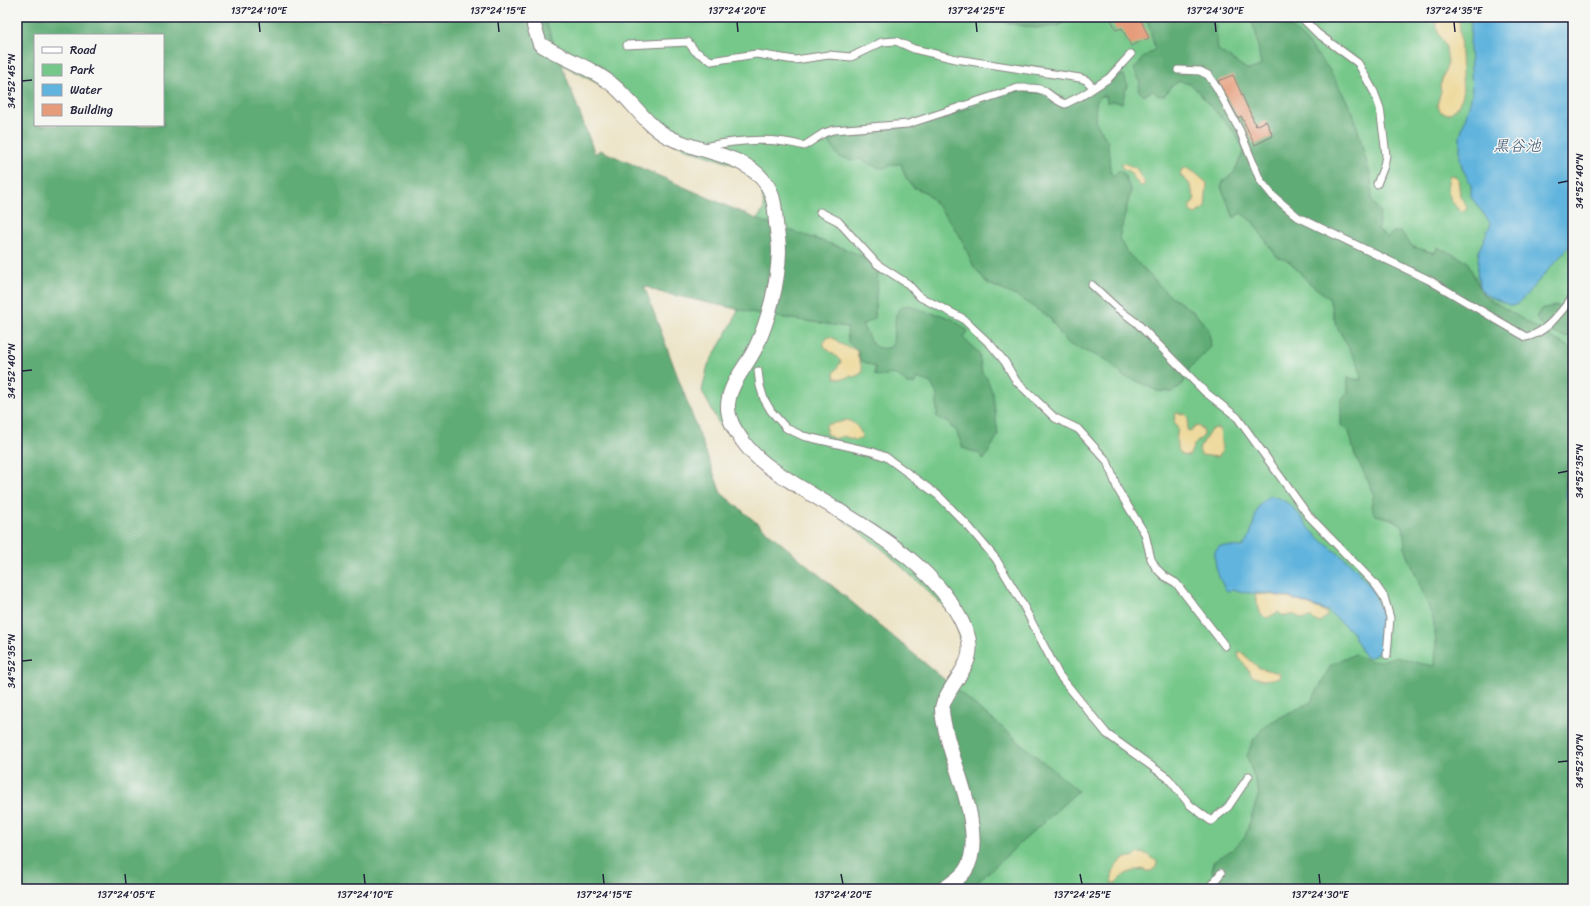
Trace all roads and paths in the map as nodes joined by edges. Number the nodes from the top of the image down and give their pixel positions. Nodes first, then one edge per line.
1 (535, 17) edge
2 (1301, 17) edge
3 (627, 45) dead end
4 (1131, 54) dead end
5 (1178, 70) dead end
6 (1093, 87) junction
7 (698, 149) junction
8 (1377, 184) dead end
9 (820, 212) dead end
10 (1092, 285) dead end
11 (1573, 297) edge
12 (758, 371) dead end
13 (1225, 646) dead end
14 (1387, 655) dead end
15 (1249, 776) dead end
16 (1221, 873) dead end
17 (943, 889) edge
18 (1208, 889) edge

1 - 7 street
2 - 8 lane
3 - 6 lane
4 - 6 lane
5 - 11 lane
6 - 7 lane
7 - 17 street
9 - 13 lane
10 - 14 lane
12 - 15 lane
16 - 18 lane

